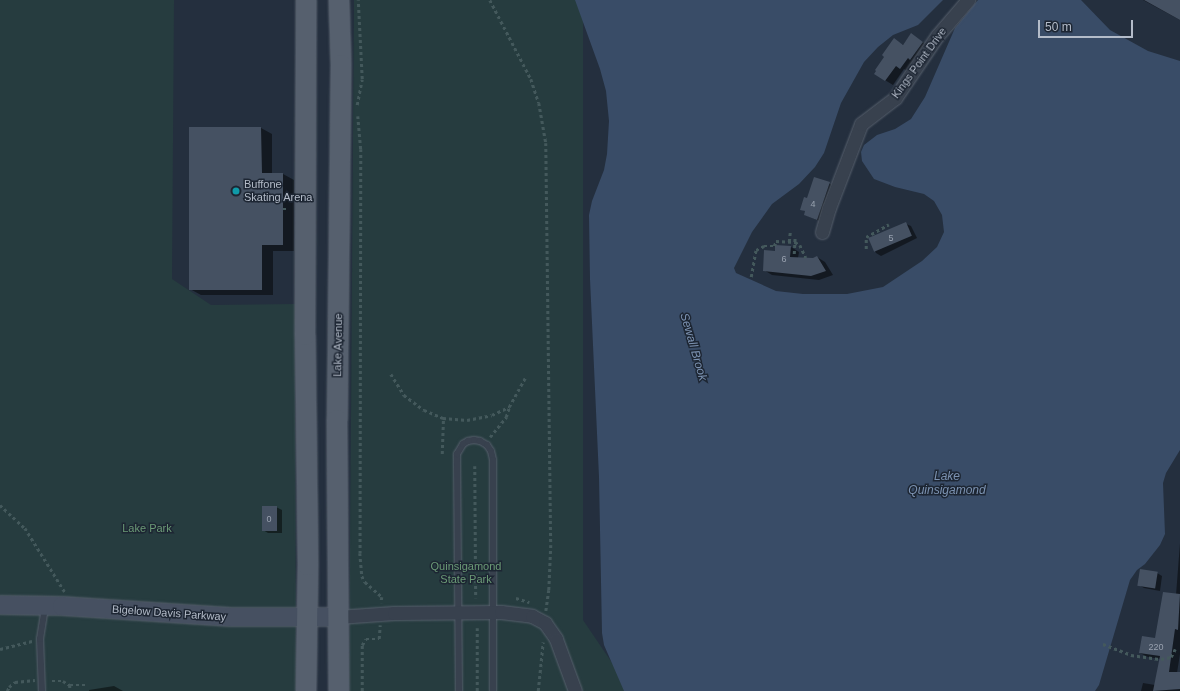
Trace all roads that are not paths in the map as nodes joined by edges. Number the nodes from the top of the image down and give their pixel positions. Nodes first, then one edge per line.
1 (306, 0) edge
2 (339, 0) edge
3 (968, 0) edge
4 (822, 232) dead end
5 (0, 605) edge
6 (45, 606) junction
7 (493, 612) junction
8 (459, 613) junction
9 (338, 617) junction
10 (307, 618) junction
11 (42, 691) edge
12 (306, 691) edge
13 (339, 691) edge
14 (459, 691) edge
15 (493, 691) edge
16 (575, 691) edge

1 - 10 main road
2 - 9 main road, Lake Avenue
3 - 4 street, Kings Point Drive
5 - 6 main road, Bigelow Davis Parkway
6 - 10 main road, Bigelow Davis Parkway
6 - 11 lane
7 - 8 street
7 - 8 lane
7 - 15 lane
7 - 16 street
8 - 9 street
8 - 14 lane
9 - 10 main road, Bigelow Davis Parkway
9 - 13 main road, Lake Avenue
10 - 12 main road

